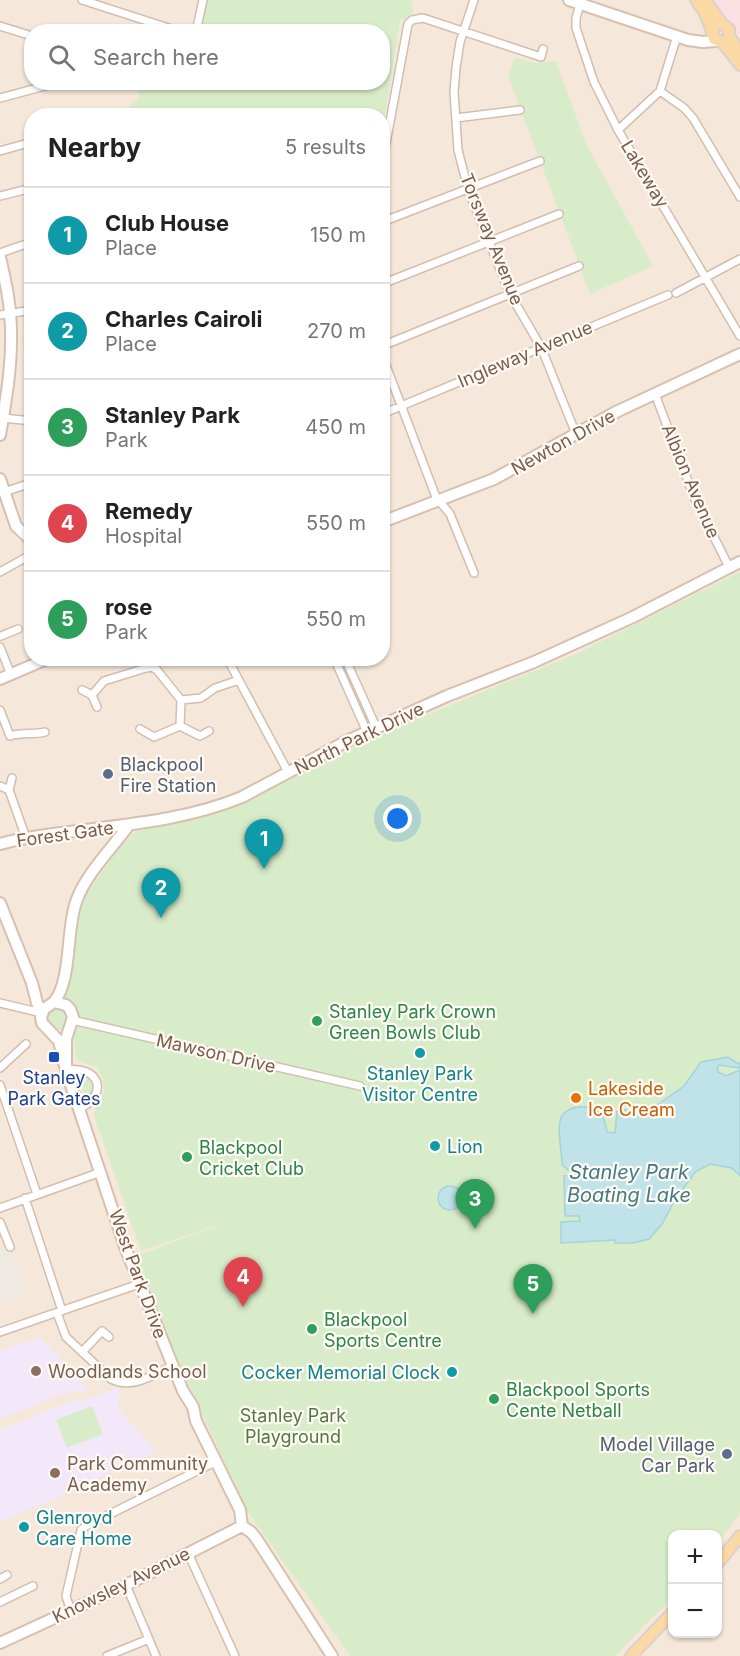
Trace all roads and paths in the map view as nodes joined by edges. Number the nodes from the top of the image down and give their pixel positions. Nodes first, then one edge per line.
1 (82, 0) edge
2 (203, 0) edge
3 (474, 0) edge
4 (696, 0) edge
5 (705, 0) edge
6 (583, 3) edge
7 (156, 24) edge
8 (198, 24) edge
9 (0, 26) edge
10 (464, 32) junction
11 (24, 34) edge
12 (677, 36) junction
13 (718, 37) junction
14 (543, 49) dead end
15 (740, 51) edge
16 (740, 65) edge
17 (30, 90) edge
18 (660, 91) junction
19 (0, 98) edge
20 (520, 110) dead end
21 (456, 118) junction
22 (390, 122) edge
23 (618, 130) junction
24 (24, 144) edge
25 (0, 151) edge
26 (540, 161) dead end
27 (468, 189) junction
28 (24, 190) edge
29 (0, 196) edge
30 (740, 197) edge
31 (559, 214) dead end
32 (390, 217) edge
33 (489, 242) junction
34 (24, 245) edge
35 (0, 255) edge
36 (740, 259) edge
37 (579, 266) dead end
38 (707, 278) junction
39 (390, 281) edge
40 (676, 292) dead end
41 (510, 294) junction
42 (668, 296) dead end
43 (24, 311) edge
44 (5, 314) edge
45 (740, 336) edge
46 (390, 343) edge
47 (541, 347) junction
48 (740, 354) edge
49 (390, 375) edge
50 (655, 394) junction
51 (402, 406) junction
52 (390, 411) edge
53 (3, 418) junction
54 (24, 420) edge
55 (0, 433) edge
56 (576, 434) junction
57 (0, 479) edge
58 (24, 486) edge
59 (4, 496) edge
60 (439, 501) junction
61 (390, 519) edge
62 (24, 534) edge
63 (24, 558) edge
64 (740, 562) edge
65 (729, 567) junction
66 (0, 572) edge
67 (474, 573) dead end
68 (18, 629) dead end
69 (0, 636) edge
70 (0, 648) edge
71 (30, 666) edge
72 (231, 666) edge
73 (338, 666) edge
74 (348, 666) edge
75 (5, 677) edge
76 (239, 680) junction
77 (82, 690) dead end
78 (92, 696) junction
79 (181, 700) junction
80 (97, 707) dead end
81 (0, 710) edge
82 (180, 726) junction
83 (140, 729) dead end
84 (372, 729) junction
85 (209, 731) dead end
86 (45, 732) dead end
87 (288, 772) junction
88 (12, 778) dead end
89 (0, 786) edge
90 (9, 790) junction
91 (129, 825) junction
92 (26, 838) junction
93 (0, 844) edge
94 (0, 903) edge
95 (63, 979) junction
96 (0, 1003) edge
97 (66, 1005) junction
98 (47, 1008) junction
99 (70, 1024) junction
100 (51, 1032) junction
101 (26, 1044) dead end
102 (0, 1068) edge
103 (66, 1070) junction
104 (0, 1084) edge
105 (360, 1086) dead end
106 (79, 1109) junction
107 (101, 1172) junction
108 (37, 1194) junction
109 (25, 1198) junction
110 (0, 1208) edge
111 (0, 1222) edge
112 (10, 1247) dead end
113 (139, 1284) junction
114 (59, 1312) junction
115 (0, 1332) edge
116 (109, 1337) dead end
117 (82, 1352) junction
118 (172, 1366) junction
119 (215, 1462) junction
120 (242, 1526) junction
121 (740, 1536) edge
122 (188, 1553) junction
123 (722, 1557) edge
124 (126, 1584) junction
125 (33, 1586) dead end
126 (0, 1602) edge
127 (71, 1611) junction
128 (668, 1617) edge
129 (149, 1639) junction
130 (0, 1643) edge
131 (106, 1656) edge
132 (156, 1656) edge
133 (235, 1656) edge
134 (332, 1656) edge
135 (631, 1656) edge

1 - 7 street
2 - 8 street
3 - 10 street, Torsway Avenue
4 - 13 main road
5 - 13 main road
6 - 12 street
6 - 23 street, Lakeway
9 - 11 street
10 - 14 street
10 - 21 street, Torsway Avenue
10 - 22 street
12 - 13 street
12 - 18 street
13 - 15 main road
13 - 16 main road
17 - 19 street
18 - 23 street
18 - 30 street
20 - 21 street
21 - 27 street, Torsway Avenue
23 - 38 street, Lakeway
24 - 25 street
26 - 27 street
27 - 32 street
27 - 33 street, Torsway Avenue
28 - 29 street
31 - 33 street
33 - 39 street
33 - 41 street, Torsway Avenue
34 - 35 street
35 - 44 street
36 - 38 street
37 - 41 street
38 - 40 street
38 - 45 street, Lakeway
41 - 46 street
41 - 47 street, Torsway Avenue
42 - 47 street, Ingleway Avenue
43 - 44 street
44 - 53 street
47 - 51 street, Ingleway Avenue
47 - 56 street, Torsway Avenue
48 - 50 street, Newton Drive
49 - 51 street
50 - 56 street, Newton Drive
50 - 65 street, Albion Avenue
51 - 52 street, Ingleway Avenue
51 - 60 street
53 - 54 street
53 - 55 street
56 - 60 street, Newton Drive
57 - 59 street
58 - 59 street
59 - 62 street
60 - 61 street, Newton Drive
60 - 67 street
63 - 66 street
64 - 65 street, North Park Drive
65 - 84 street, North Park Drive
68 - 69 street
70 - 75 street
71 - 75 street
72 - 76 street
73 - 84 street
74 - 84 street
76 - 79 street
76 - 87 street
77 - 78 street
78 - 79 street
78 - 80 street
79 - 82 street
81 - 86 street
82 - 83 street
82 - 85 street
84 - 87 street, North Park Drive
87 - 91 street, North Park Drive
88 - 90 street
89 - 90 street
90 - 92 street
91 - 92 street, Forest Gate
91 - 95 street
92 - 93 street, Forest Gate
94 - 98 street
95 - 97 street
95 - 98 street
96 - 98 street
97 - 98 street
97 - 99 street
98 - 100 street
99 - 100 street
99 - 103 street, West Park Drive
99 - 105 street, Mawson Drive
100 - 103 street, West Park Drive
101 - 102 street
103 - 106 street, West Park Drive
103 - 106 street
104 - 108 street
106 - 107 street, West Park Drive
107 - 108 street
107 - 113 street, West Park Drive
108 - 109 street
109 - 110 street
109 - 114 street
111 - 112 street
113 - 114 street
113 - 118 street, West Park Drive
114 - 115 street
114 - 117 street
116 - 117 street
117 - 118 street
118 - 119 street, West Park Drive
119 - 120 street, West Park Drive
119 - 127 street
120 - 122 street, Knowsley Avenue
120 - 134 street, West Park Drive
121 - 123 main road
122 - 124 street, Knowsley Avenue
122 - 133 street
124 - 127 street, Knowsley Avenue
124 - 129 street
125 - 126 street
127 - 130 street, Knowsley Avenue
128 - 135 main road
129 - 131 street
129 - 132 street

